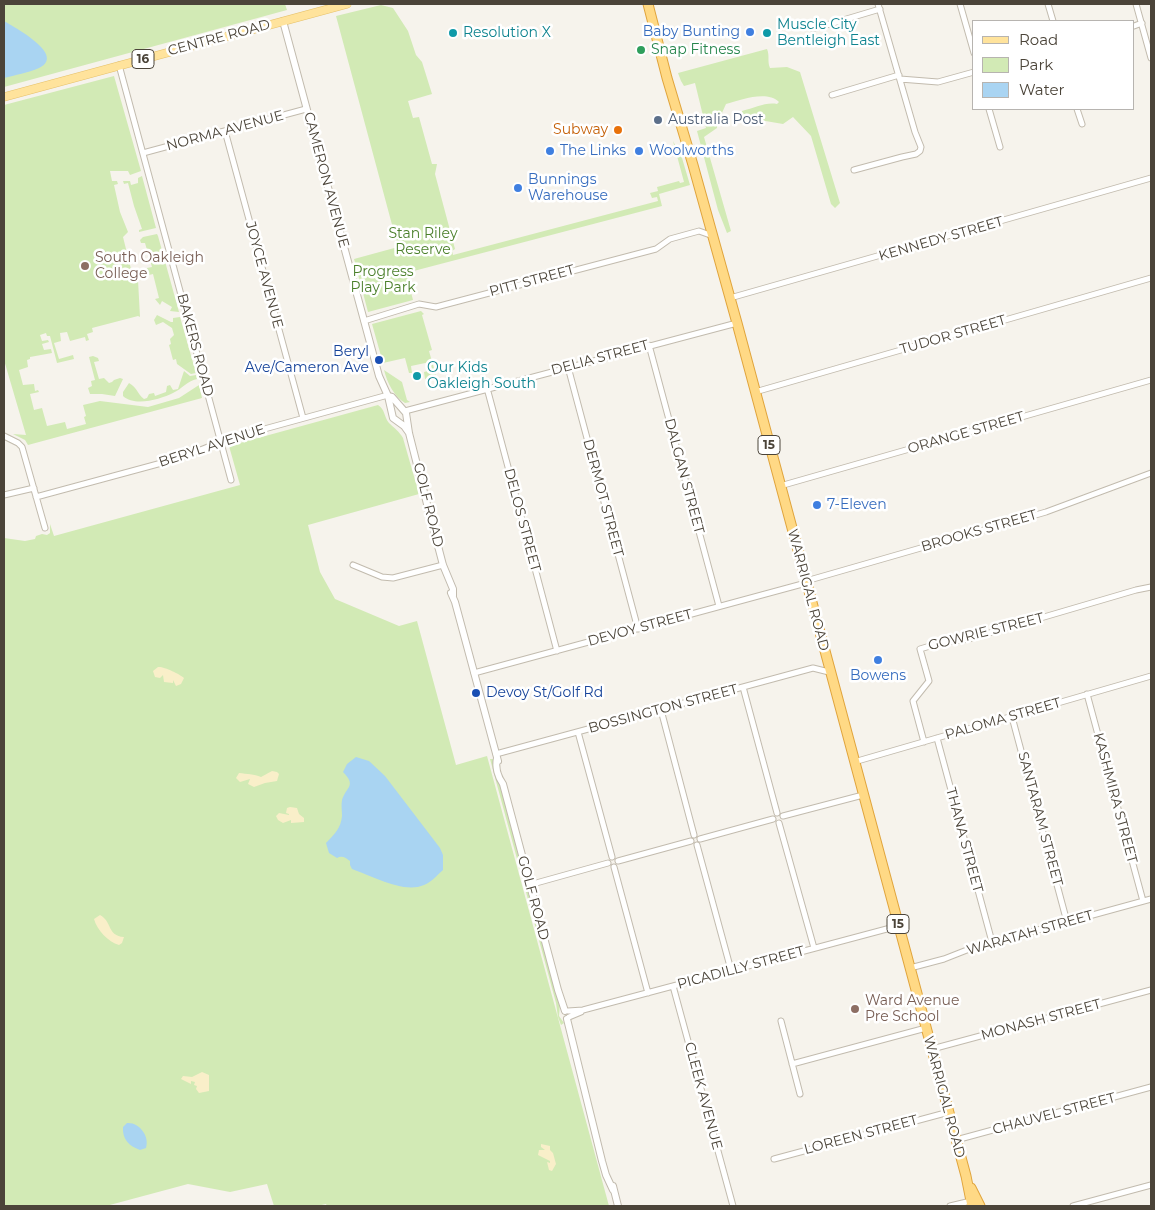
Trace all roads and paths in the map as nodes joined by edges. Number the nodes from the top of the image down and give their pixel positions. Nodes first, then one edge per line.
1 (348, 4) edge
2 (648, 4) edge
3 (960, 4) edge
4 (1048, 4) edge
5 (1136, 4) edge
6 (335, 5) edge
7 (879, 6) edge
8 (1053, 20) edge
9 (283, 21) junction
10 (1142, 23) junction
11 (1135, 26) edge
12 (813, 29) dead end
13 (972, 47) edge
14 (1151, 58) edge
15 (119, 65) junction
16 (972, 73) edge
17 (899, 77) junction
18 (832, 94) dead end
19 (4, 96) edge
20 (306, 109) junction
21 (989, 110) edge
22 (1077, 110) edge
23 (1082, 124) dead end
24 (225, 131) junction
25 (1000, 147) dead end
26 (143, 154) junction
27 (854, 170) dead end
28 (1151, 178) edge
29 (708, 218) junction
30 (699, 231) junction
31 (713, 236) junction
32 (1151, 278) edge
33 (730, 298) junction
34 (364, 320) junction
35 (737, 323) junction
36 (649, 346) junction
37 (568, 367) junction
38 (1151, 380) edge
39 (487, 388) junction
40 (755, 392) junction
41 (388, 396) junction
42 (392, 411) junction
43 (404, 411) junction
44 (303, 418) junction
45 (397, 420) junction
46 (409, 433) junction
47 (4, 436) edge
48 (221, 442) junction
49 (1151, 473) edge
50 (231, 480) dead end
51 (780, 486) junction
52 (34, 488) junction
53 (4, 495) edge
54 (36, 497) junction
55 (45, 528) dead end
56 (353, 565) dead end
57 (443, 565) junction
58 (805, 582) junction
59 (1151, 587) edge
60 (719, 606) junction
61 (638, 629) junction
62 (557, 651) junction
63 (830, 672) junction
64 (474, 674) junction
65 (1151, 676) edge
66 (743, 687) junction
67 (1087, 694) junction
68 (660, 710) junction
69 (1012, 717) junction
70 (578, 732) junction
71 (937, 738) junction
72 (924, 742) junction
73 (496, 756) junction
74 (854, 762) junction
75 (863, 794) junction
76 (777, 813) junction
77 (783, 816) junction
78 (773, 819) junction
79 (779, 822) junction
80 (694, 835) junction
81 (700, 839) junction
82 (691, 841) junction
83 (697, 845) junction
84 (612, 857) junction
85 (618, 861) junction
86 (608, 863) junction
87 (614, 867) junction
88 (529, 885) junction
89 (1151, 899) edge
90 (1143, 901) junction
91 (1067, 922) junction
92 (898, 926) junction
93 (992, 942) junction
94 (814, 948) junction
95 (910, 968) junction
96 (731, 970) junction
97 (673, 986) junction
98 (1151, 990) edge
99 (648, 993) junction
100 (567, 1015) junction
101 (780, 1021) dead end
102 (926, 1028) junction
103 (932, 1049) junction
104 (792, 1064) junction
105 (1151, 1087) edge
106 (800, 1094) dead end
107 (949, 1112) junction
108 (956, 1140) junction
109 (774, 1159) dead end
110 (1151, 1185) edge
111 (974, 1203) edge
112 (618, 1206) edge
113 (733, 1206) edge
114 (950, 1206) edge
115 (1072, 1206) edge

1 - 6 main road, CENTRE ROAD / 16
2 - 29 highway, WARRIGAL ROAD / 15
3 - 13 street
4 - 8 street
5 - 10 street
6 - 9 main road, CENTRE ROAD / 16
7 - 12 street
7 - 17 street
9 - 15 main road, CENTRE ROAD / 16
9 - 20 street, CAMERON AVENUE
10 - 11 street
10 - 14 street
15 - 19 main road, CENTRE ROAD / 16
15 - 26 street, BAKERS ROAD
16 - 17 street
17 - 18 street
17 - 27 street
20 - 24 street, NORMA AVENUE
20 - 34 street, CAMERON AVENUE
21 - 25 street
22 - 23 street
24 - 26 street, NORMA AVENUE
24 - 44 street, JOYCE AVENUE
26 - 48 street, BAKERS ROAD
28 - 33 street, KENNEDY STREET
29 - 30 street
29 - 31 highway, WARRIGAL ROAD / 15
30 - 31 street
30 - 34 street, PITT STREET
31 - 33 highway, WARRIGAL ROAD / 15
32 - 40 street, TUDOR STREET
33 - 35 highway, WARRIGAL ROAD / 15
34 - 41 street, CAMERON AVENUE
35 - 36 street, DELIA STREET
35 - 40 highway, WARRIGAL ROAD / 15
36 - 37 street, DELIA STREET
36 - 60 street, DALGAN STREET
37 - 39 street, DELIA STREET
37 - 61 street, DERMOT STREET
38 - 51 street, ORANGE STREET
39 - 43 street, DELIA STREET
39 - 62 street, DELOS STREET
40 - 51 highway, WARRIGAL ROAD / 15
41 - 42 street, CAMERON AVENUE
41 - 43 street, CAMERON AVENUE
41 - 44 street, BERYL AVENUE
42 - 43 street
42 - 45 street
43 - 45 street
43 - 46 street, GOLF ROAD
44 - 48 street, BERYL AVENUE
45 - 46 street, GOLF ROAD
46 - 57 street, GOLF ROAD
47 - 52 street
48 - 50 street, BAKERS ROAD
48 - 54 street, BERYL AVENUE
49 - 58 street, BROOKS STREET
51 - 58 highway, WARRIGAL ROAD / 15
52 - 53 street
52 - 54 street
54 - 55 street
56 - 57 street
57 - 64 street, GOLF ROAD
58 - 60 street, DEVOY STREET
58 - 63 highway, WARRIGAL ROAD / 15
59 - 72 street, GOWRIE STREET
60 - 61 street, DEVOY STREET
61 - 62 street, DEVOY STREET
62 - 64 street, DEVOY STREET
63 - 66 street, BOSSINGTON STREET
63 - 74 highway, WARRIGAL ROAD / 15
64 - 73 street, GOLF ROAD
65 - 67 street, PALOMA STREET
66 - 68 street, BOSSINGTON STREET
66 - 76 street
67 - 69 street, PALOMA STREET
67 - 90 street, KASHMIRA STREET
68 - 70 street, BOSSINGTON STREET
68 - 80 street
69 - 71 street, PALOMA STREET
69 - 91 street, SANTARAM STREET
70 - 73 street, BOSSINGTON STREET
70 - 84 street
71 - 72 street, PALOMA STREET
71 - 93 street, THANA STREET
72 - 74 street, PALOMA STREET
73 - 88 street, GOLF ROAD
74 - 75 highway, WARRIGAL ROAD / 15
75 - 77 street
75 - 92 highway, WARRIGAL ROAD / 15
76 - 77 street
76 - 78 street
77 - 79 street
78 - 79 street
78 - 81 street
79 - 94 street
80 - 81 street
80 - 82 street
81 - 83 street
82 - 83 street
82 - 85 street
83 - 96 street
84 - 85 street
84 - 86 street
85 - 87 street
86 - 87 street
86 - 88 street
87 - 99 street
88 - 100 street, GOLF ROAD
89 - 90 street, WARATAH STREET
90 - 91 street, WARATAH STREET
91 - 93 street, WARATAH STREET
92 - 94 street, PICADILLY STREET
92 - 95 highway, WARRIGAL ROAD / 15
93 - 95 street, WARATAH STREET
94 - 96 street, PICADILLY STREET
95 - 102 highway, WARRIGAL ROAD / 15
96 - 97 street, PICADILLY STREET
97 - 99 street, PICADILLY STREET
97 - 113 street, CLEEK AVENUE
98 - 103 street, MONASH STREET
99 - 100 street, PICADILLY STREET
100 - 112 street, GOLF ROAD
101 - 104 street
102 - 103 highway, WARRIGAL ROAD / 15
102 - 104 street
103 - 107 highway, WARRIGAL ROAD / 15
104 - 106 street
105 - 108 street, CHAUVEL STREET
107 - 108 highway, WARRIGAL ROAD / 15
107 - 109 street, LOREEN STREET
108 - 111 highway, WARRIGAL ROAD / 15
110 - 115 street
111 - 114 street

